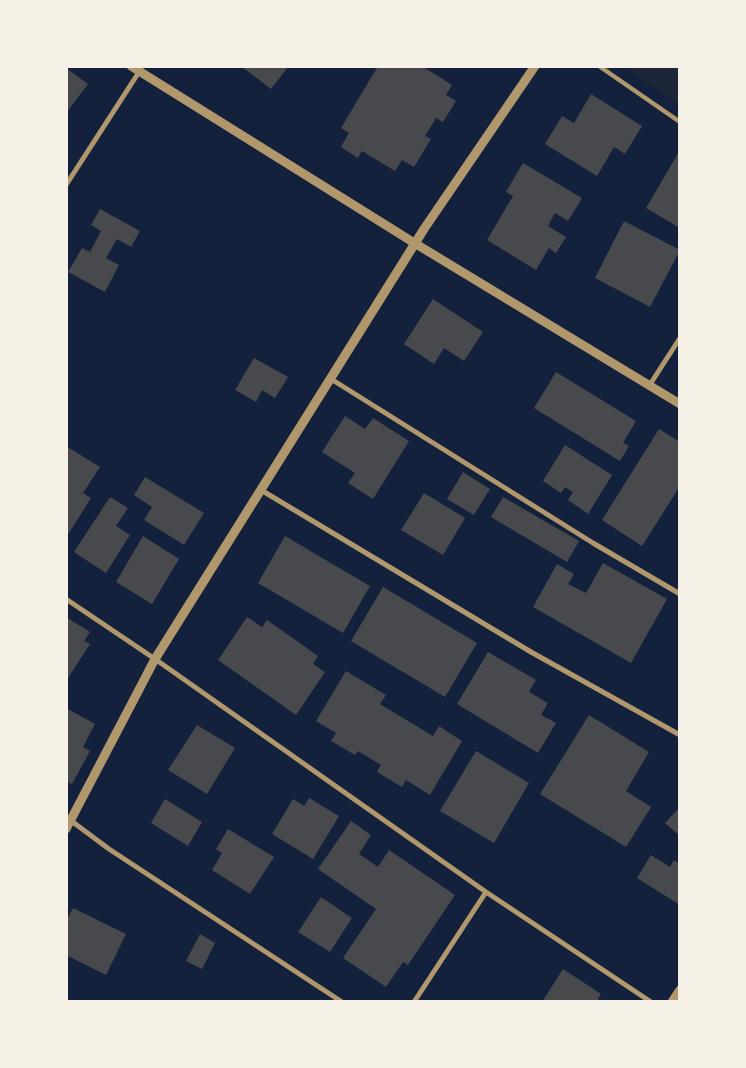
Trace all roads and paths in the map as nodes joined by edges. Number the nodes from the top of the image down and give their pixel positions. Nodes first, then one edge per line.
1 (131, 66) edge
2 (534, 66) edge
3 (599, 66) edge
4 (140, 72) junction
5 (680, 122) edge
6 (66, 185) edge
7 (416, 244) junction
8 (680, 338) edge
9 (331, 379) junction
10 (649, 386) junction
11 (680, 404) edge
12 (261, 490) junction
13 (680, 594) edge
14 (66, 600) edge
15 (155, 658) junction
16 (680, 735) edge
17 (69, 819) edge
18 (66, 829) edge
19 (486, 892) junction
20 (680, 990) edge
21 (342, 1002) edge
22 (414, 1002) edge
23 (650, 1002) edge
24 (672, 1002) edge

1 - 4 street
2 - 7 street
3 - 5 street
4 - 6 street
4 - 7 street
7 - 9 street
7 - 10 street
8 - 10 street
9 - 12 street
9 - 13 street
10 - 11 street
12 - 15 street
12 - 16 street
14 - 15 street
15 - 17 street
15 - 19 street
17 - 18 street
17 - 21 street
19 - 22 street
19 - 23 street
20 - 24 street

